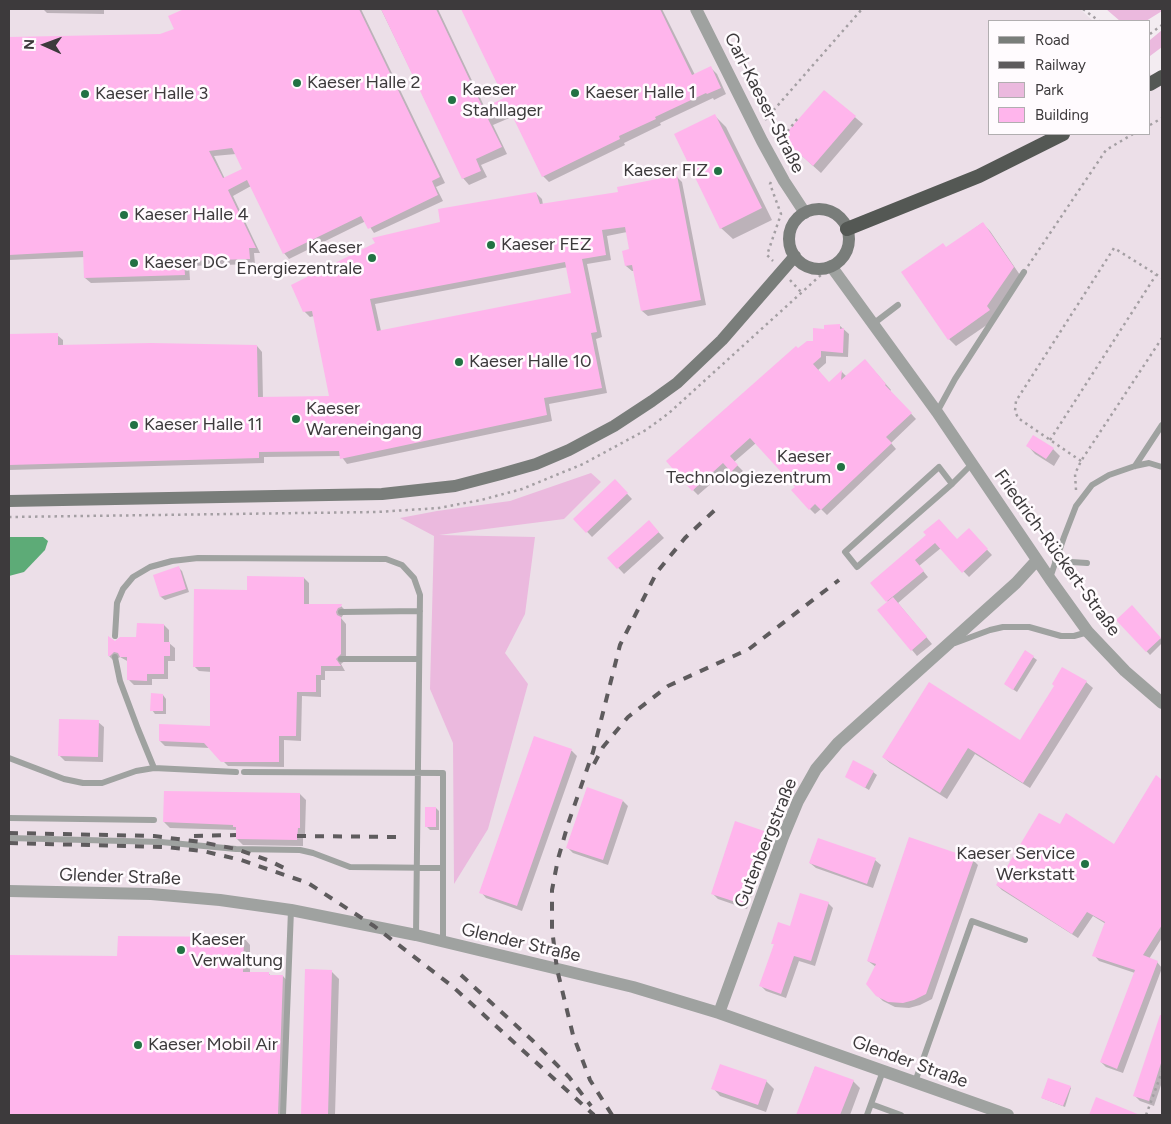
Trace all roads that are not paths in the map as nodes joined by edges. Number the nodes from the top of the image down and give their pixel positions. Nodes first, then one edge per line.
1 (696, 9) edge
2 (1162, 77) edge
3 (1151, 83) edge
4 (1060, 135) edge
5 (804, 212) junction
6 (847, 229) junction
7 (795, 256) junction
8 (831, 266) junction
9 (1024, 272) road end
10 (898, 305) dead end
11 (873, 324) junction
12 (937, 412) junction
13 (1162, 425) edge
14 (971, 465) junction
15 (1135, 466) junction
16 (1162, 467) edge
17 (952, 484) junction
18 (9, 501) edge
19 (1037, 560) junction
20 (1055, 561) junction
21 (1087, 563) dead end
22 (1050, 580) junction
23 (420, 611) junction
24 (341, 612) dead end
25 (1088, 632) junction
26 (115, 636) dead end
27 (944, 646) junction
28 (115, 656) dead end
29 (341, 659) dead end
30 (419, 659) junction
31 (1162, 701) edge
32 (9, 758) edge
33 (154, 768) junction
34 (236, 772) dead end
35 (244, 772) dead end
36 (417, 772) junction
37 (9, 818) edge
38 (154, 820) dead end
39 (9, 838) edge
40 (416, 868) junction
41 (443, 868) junction
42 (9, 891) edge
43 (291, 910) junction
44 (416, 935) junction
45 (1024, 940) dead end
46 (443, 942) junction
47 (720, 1012) junction
48 (883, 1071) junction
49 (915, 1082) junction
50 (871, 1104) junction
51 (283, 1115) edge
52 (867, 1115) edge
53 (901, 1115) edge
54 (1008, 1115) edge

1 - 5 street, Carl-Kaeser-Straße
2 - 3 highway
4 - 6 highway
5 - 6 main road
5 - 7 main road
6 - 8 main road
7 - 8 main road
7 - 18 main road
8 - 11 street, Friedrich-Rückert-Straße
9 - 12 lane
10 - 11 lane
11 - 12 street, Friedrich-Rückert-Straße
12 - 14 street, Friedrich-Rückert-Straße
13 - 15 lane
14 - 17 lane
14 - 19 street, Friedrich-Rückert-Straße
15 - 16 lane
15 - 20 lane
17 - 17 lane
19 - 22 street, Friedrich-Rückert-Straße
19 - 27 street, Gutenbergstraße
20 - 21 lane
20 - 22 lane
22 - 25 street, Friedrich-Rückert-Straße
23 - 24 lane
23 - 26 lane
23 - 30 lane
25 - 27 lane, Gutenbergstraße
25 - 31 street, Friedrich-Rückert-Straße
27 - 47 street, Gutenbergstraße
28 - 33 lane
29 - 30 lane
30 - 36 lane
32 - 33 lane
33 - 34 lane
35 - 36 lane
36 - 40 lane
36 - 41 lane
37 - 38 lane
39 - 40 lane
40 - 41 lane
40 - 44 lane
41 - 46 lane
42 - 43 street, Glender Straße
43 - 44 street, Glender Straße
43 - 51 lane
44 - 46 street, Glender Straße
45 - 49 lane
46 - 47 street, Glender Straße
47 - 48 street, Glender Straße
48 - 49 street, Glender Straße
48 - 50 lane
49 - 54 street, Glender Straße
50 - 52 lane
50 - 53 lane

